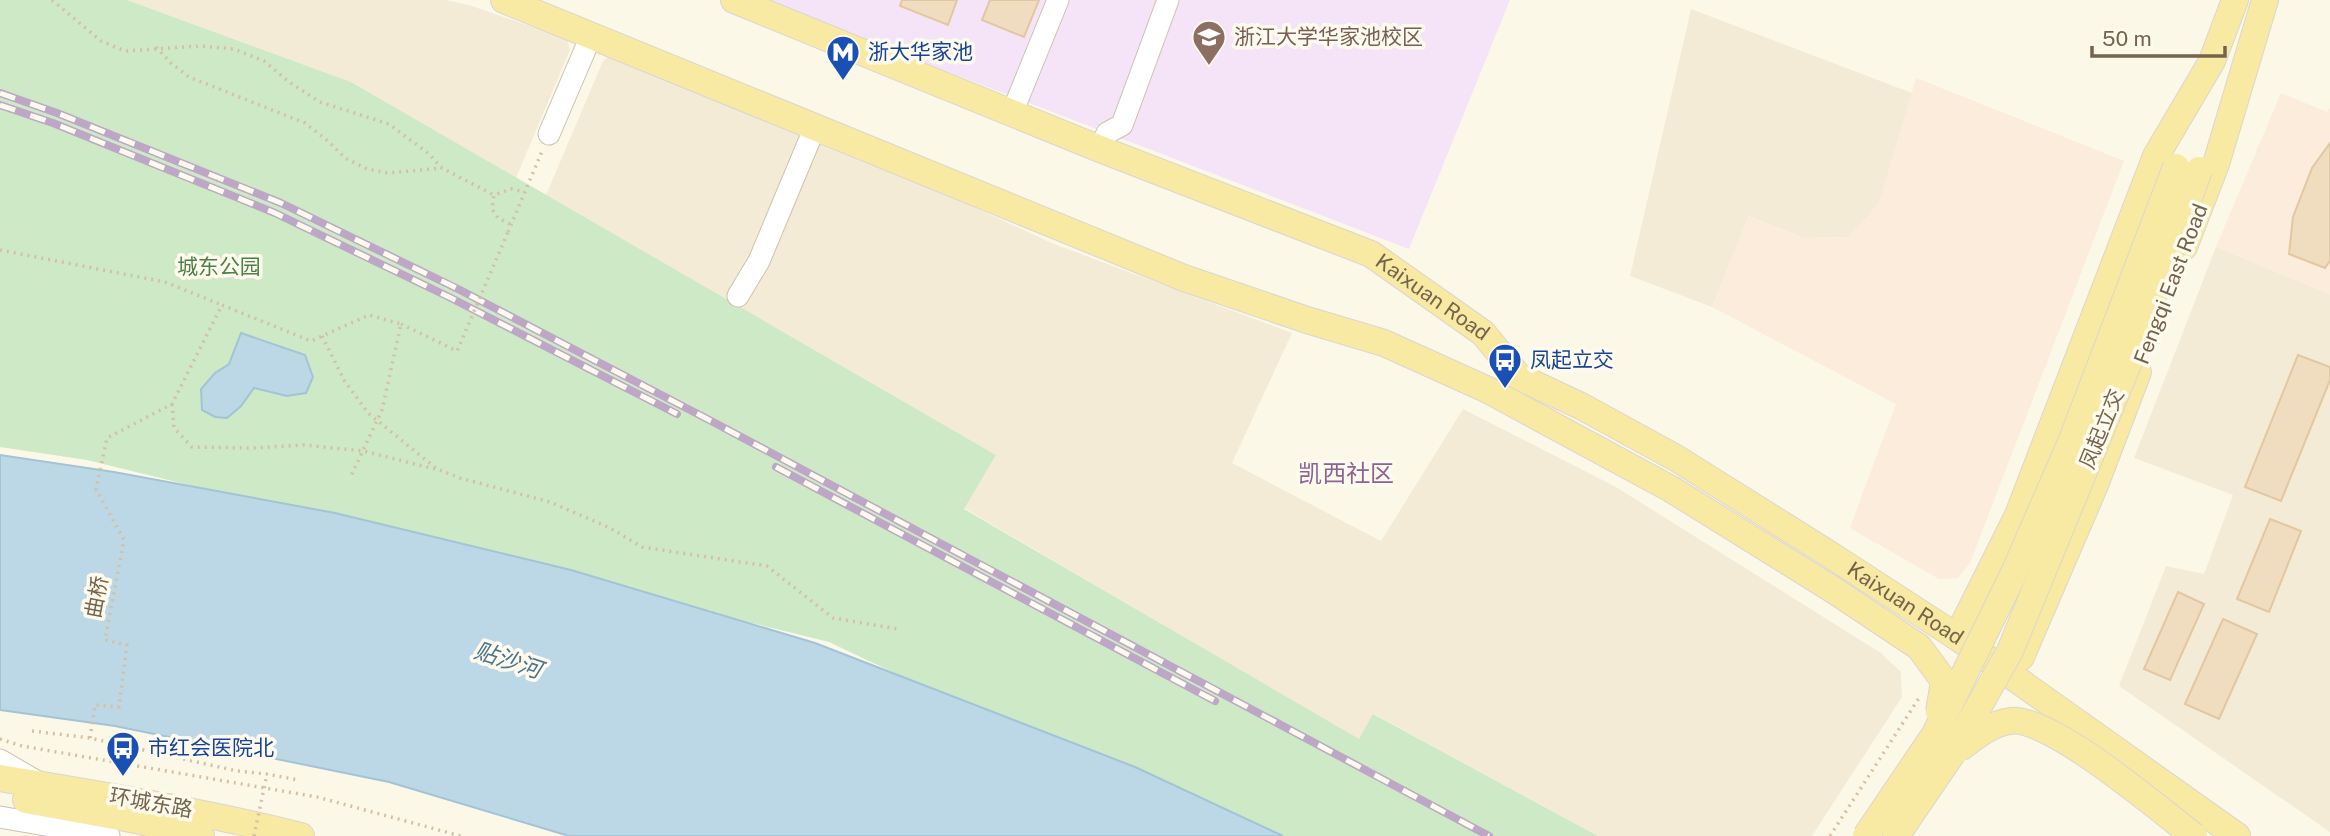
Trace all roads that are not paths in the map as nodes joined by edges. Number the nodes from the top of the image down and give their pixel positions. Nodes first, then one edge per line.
1 (504, 0) edge
2 (734, 0) edge
3 (1058, 0) edge
4 (1168, 0) edge
5 (2235, 0) edge
6 (2264, 0) edge
7 (592, 36) junction
8 (2211, 61) junction
9 (1012, 113) junction
10 (815, 127) junction
11 (549, 134) road end
12 (1103, 141) junction
13 (2187, 168) junction
14 (738, 296) dead end
15 (1957, 637) junction
16 (2012, 678) junction
17 (1944, 744) junction
18 (0, 760) edge
19 (0, 768) edge
20 (0, 778) edge
21 (44, 785) junction
22 (0, 796) edge
23 (0, 817) edge
24 (109, 836) edge
25 (201, 836) edge
26 (301, 836) edge
27 (1866, 836) edge
28 (1896, 836) edge
29 (2194, 836) edge
30 (2237, 836) edge

1 - 7 main road
2 - 9 main road, Kaixuan Road
3 - 9 street
4 - 12 street
5 - 8 main road
6 - 13 main road, 凤起立交
6 - 16 main road, Fengqi East Road
7 - 10 main road
7 - 11 street
8 - 13 main road, 凤起立交
8 - 15 main road
9 - 12 main road, Kaixuan Road
10 - 14 street
10 - 17 main road, bridge
12 - 15 main road, Kaixuan Road
13 - 17 main road, 凤起立交, bridge
15 - 16 main road, Kaixuan Road
16 - 30 main road, Kaixuan Road
17 - 27 main road, 凤起立交, bridge
17 - 28 main road, 凤起立交, bridge
17 - 29 main road, bridge
18 - 21 street
19 - 21 main road
20 - 21 main road, 环城东路
21 - 26 main road, 环城东路
22 - 25 main road, 环城东路
23 - 24 street

